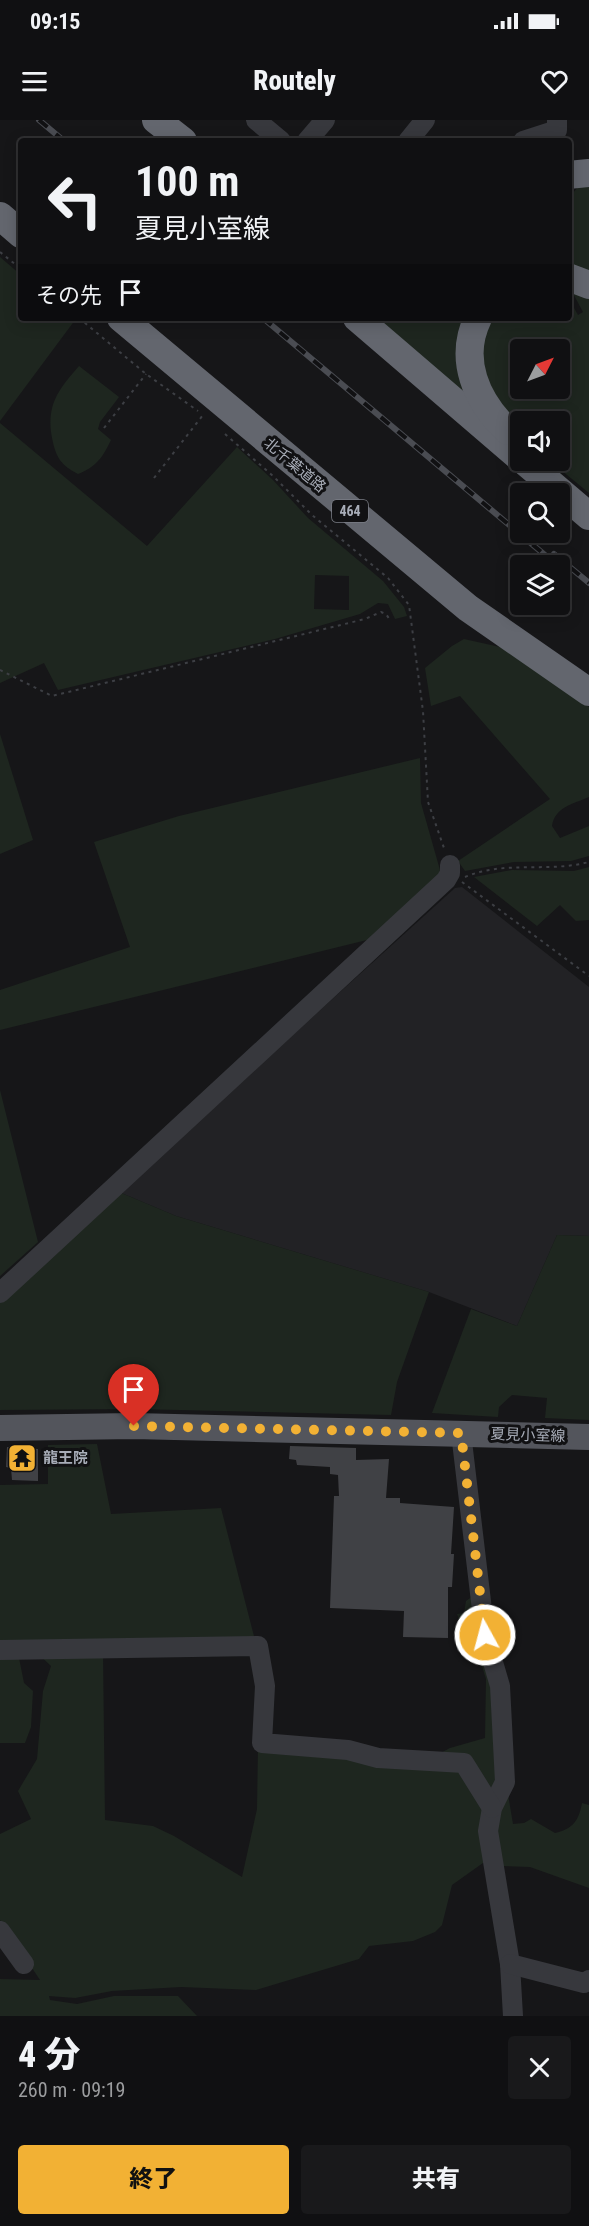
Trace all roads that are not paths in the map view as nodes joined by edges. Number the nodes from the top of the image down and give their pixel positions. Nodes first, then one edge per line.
1 (147, 120) edge
2 (156, 120) edge
3 (256, 120) edge
4 (325, 120) edge
5 (425, 120) edge
6 (557, 125) edge
7 (166, 138) edge
8 (179, 138) edge
9 (277, 138) edge
10 (310, 138) edge
11 (410, 138) edge
12 (529, 138) edge
13 (589, 173) edge
14 (572, 175) edge
15 (0, 216) edge
16 (18, 231) edge
17 (572, 279) edge
18 (589, 285) edge
19 (125, 321) edge
20 (361, 321) edge
21 (477, 321) edge
22 (510, 433) edge
23 (510, 449) edge
24 (536, 471) edge
25 (552, 471) edge
26 (589, 506) edge
27 (589, 516) edge
28 (589, 692) edge
29 (450, 865) road end
30 (0, 1293) edge
31 (0, 1428) edge
32 (461, 1433) junction
33 (589, 1437) edge
34 (0, 1650) edge
35 (492, 1808) junction
36 (0, 1930) edge
37 (24, 1964) dead end
38 (510, 1964) junction
39 (589, 1980) edge
40 (513, 2016) edge

1 - 7 highway
2 - 8 highway
3 - 9 street
4 - 10 street
5 - 11 street
6 - 12 street
13 - 14 highway
15 - 16 highway
17 - 18 highway
19 - 28 highway, 北千葉道路 / 464
20 - 23 highway
21 - 22 highway
24 - 27 highway
25 - 26 highway
29 - 30 street
31 - 32 main road, 夏見小室線
32 - 33 main road, 夏見小室線
32 - 35 street
34 - 35 street
35 - 38 street
36 - 37 street
38 - 39 street
38 - 40 street

